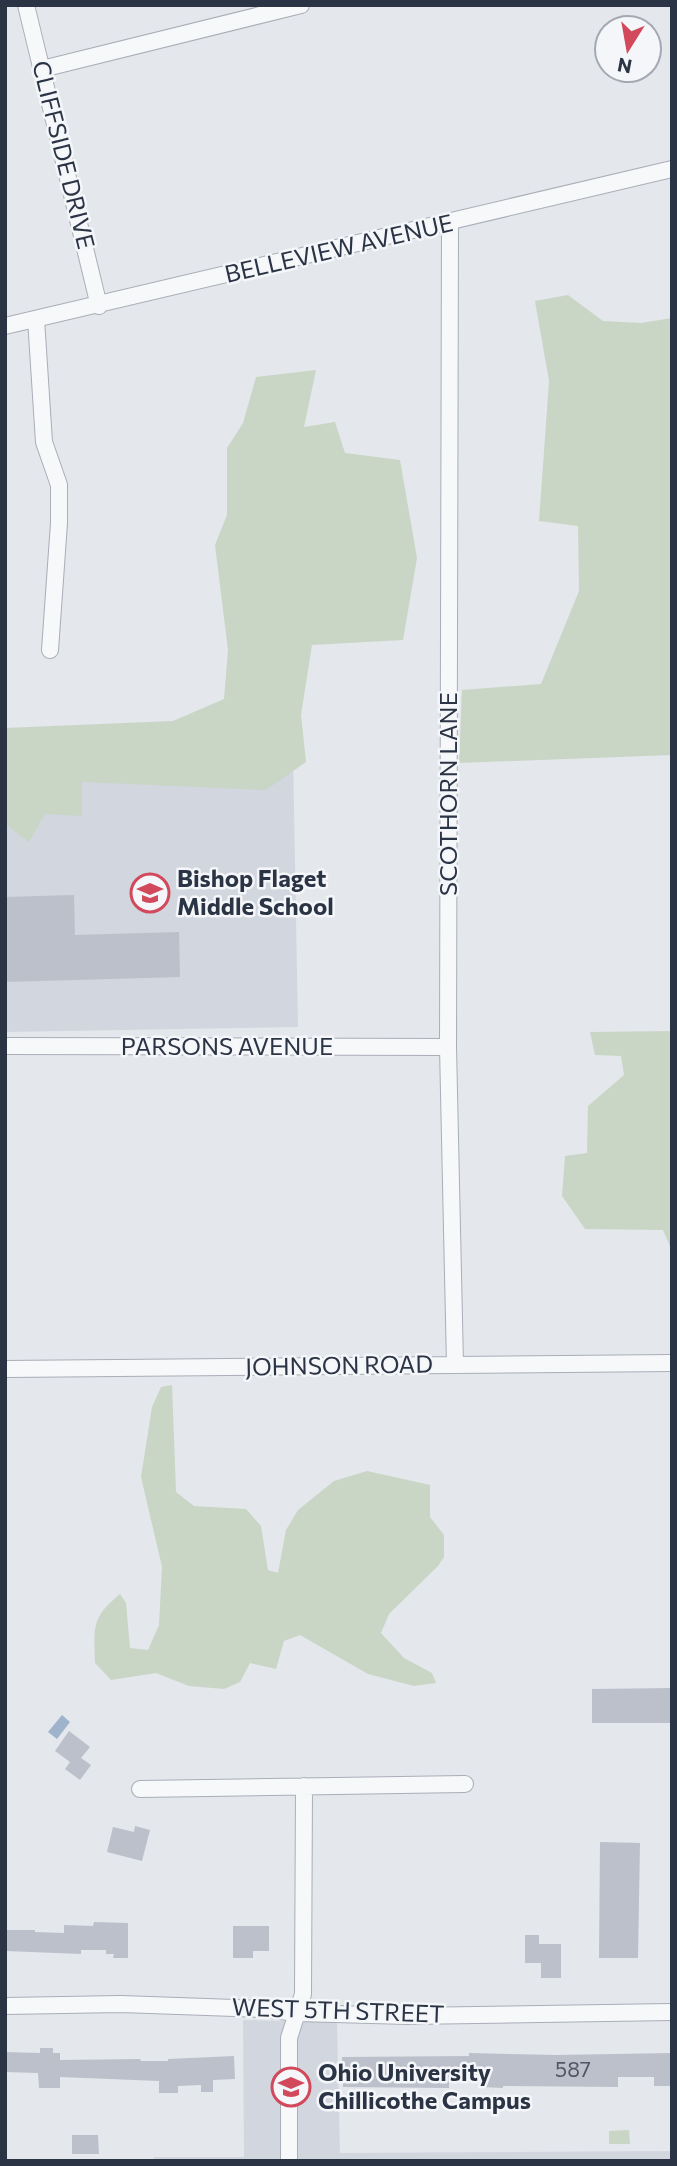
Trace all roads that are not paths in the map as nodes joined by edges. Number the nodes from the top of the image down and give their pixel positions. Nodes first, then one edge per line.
1 (26, 5) edge
2 (301, 5) edge
3 (42, 68) junction
4 (672, 169) edge
5 (450, 223) junction
6 (99, 306) junction
7 (36, 319) junction
8 (5, 326) edge
9 (50, 650) dead end
10 (5, 1046) edge
11 (448, 1047) junction
12 (672, 1363) edge
13 (455, 1365) junction
14 (5, 1369) edge
15 (465, 1784) dead end
16 (304, 1786) junction
17 (140, 1789) dead end
18 (5, 2006) edge
19 (672, 2012) edge
20 (297, 2014) junction
21 (289, 2161) edge

1 - 3 street, CLIFFSIDE DRIVE
2 - 3 street
3 - 6 street, CLIFFSIDE DRIVE
4 - 5 street, BELLEVIEW AVENUE
5 - 6 street, BELLEVIEW AVENUE
5 - 11 street, SCOTHORN LANE
6 - 7 street, BELLEVIEW AVENUE
7 - 8 street, BELLEVIEW AVENUE
7 - 9 street
10 - 11 street, PARSONS AVENUE
11 - 13 street, SCOTHORN LANE
12 - 13 street, JOHNSON ROAD
13 - 14 street, JOHNSON ROAD
15 - 16 street
16 - 17 street
16 - 20 street
18 - 20 street, WEST 5TH STREET
19 - 20 street, WEST 5TH STREET
20 - 21 street

